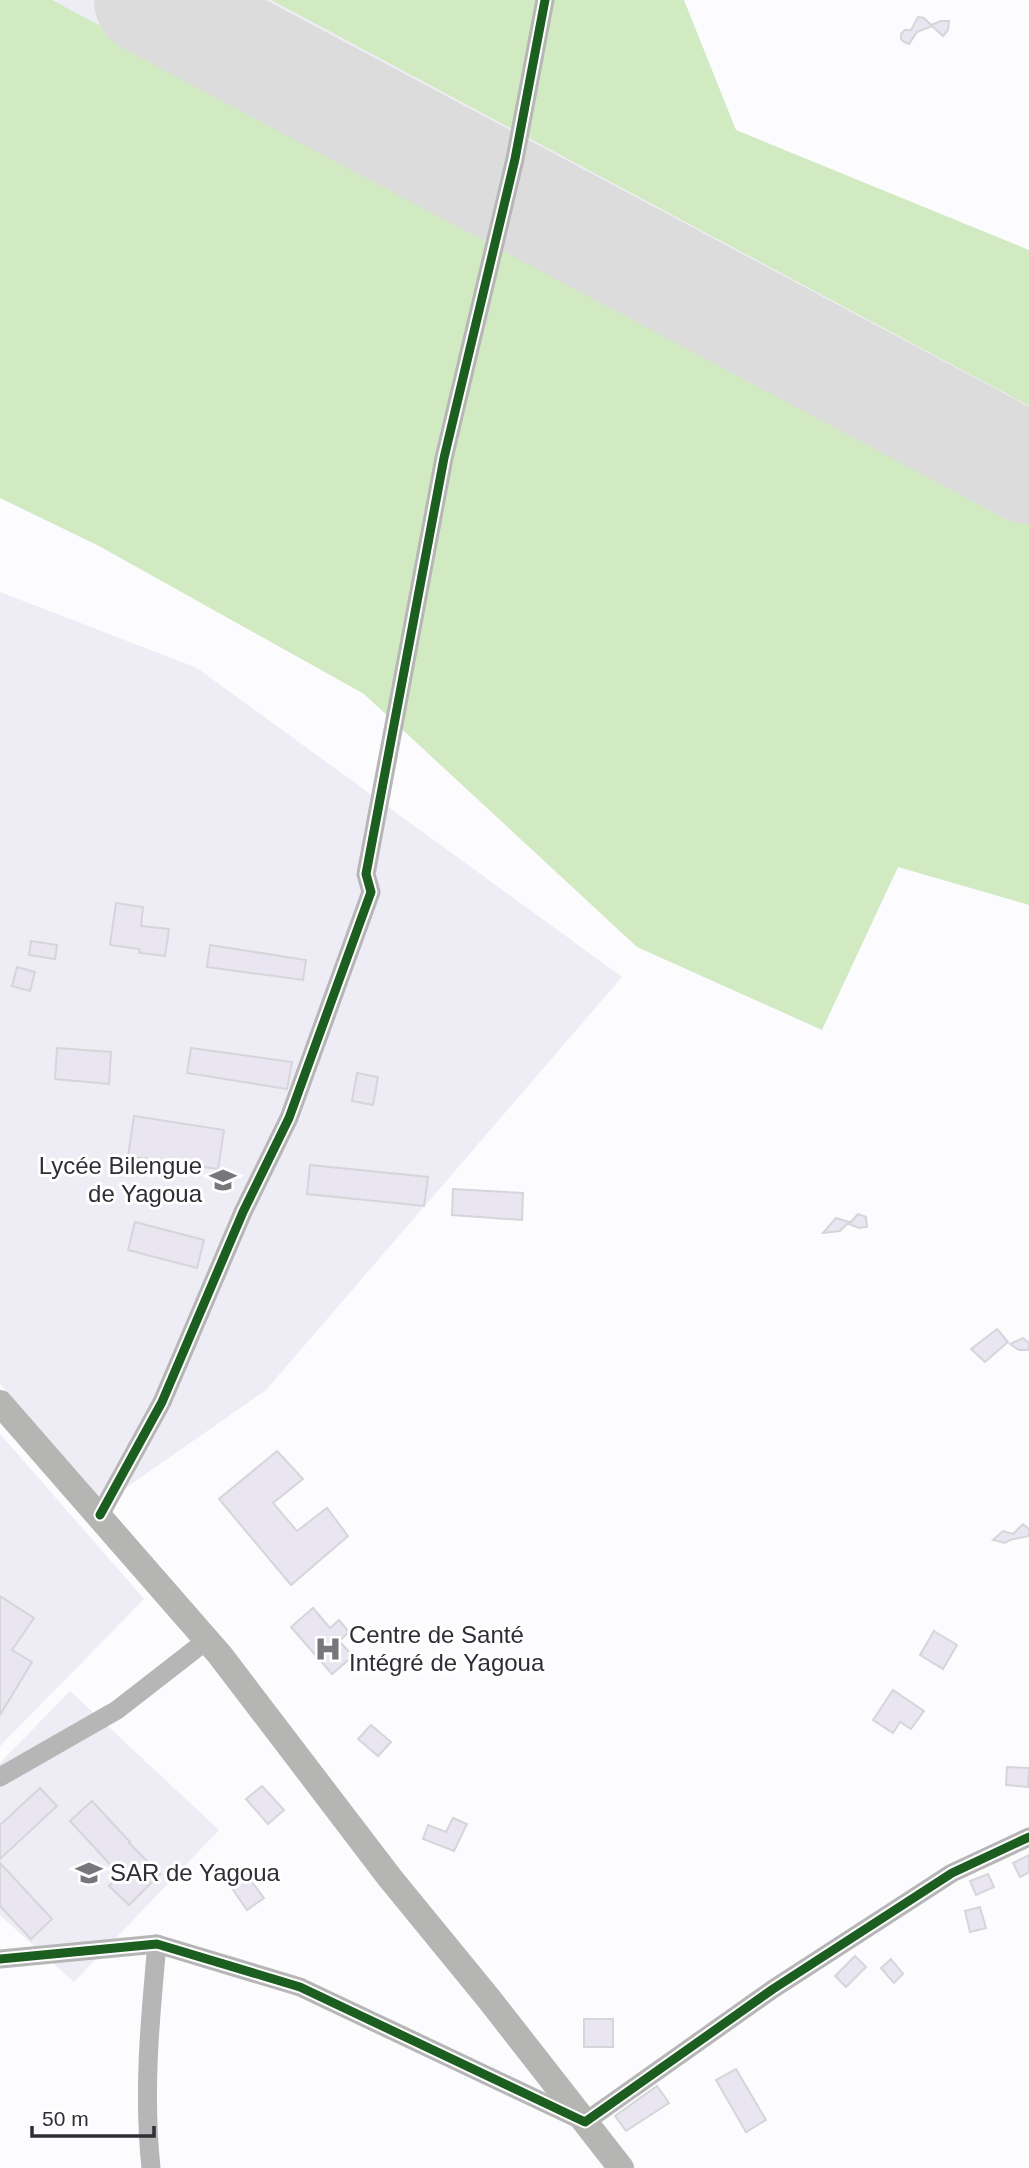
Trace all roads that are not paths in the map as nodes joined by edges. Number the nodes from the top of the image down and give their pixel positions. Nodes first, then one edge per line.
1 (545, 0) edge
2 (0, 1402) edge
3 (100, 1515) junction
4 (207, 1640) junction
5 (0, 1777) edge
6 (1029, 1837) edge
7 (157, 1944) junction
8 (0, 1959) edge
9 (585, 2122) junction
10 (151, 2168) edge
11 (621, 2168) edge

1 - 3 street
2 - 3 street
3 - 4 street
4 - 5 street
4 - 9 street
6 - 9 street
7 - 8 street
7 - 9 street
7 - 10 street
9 - 11 street

